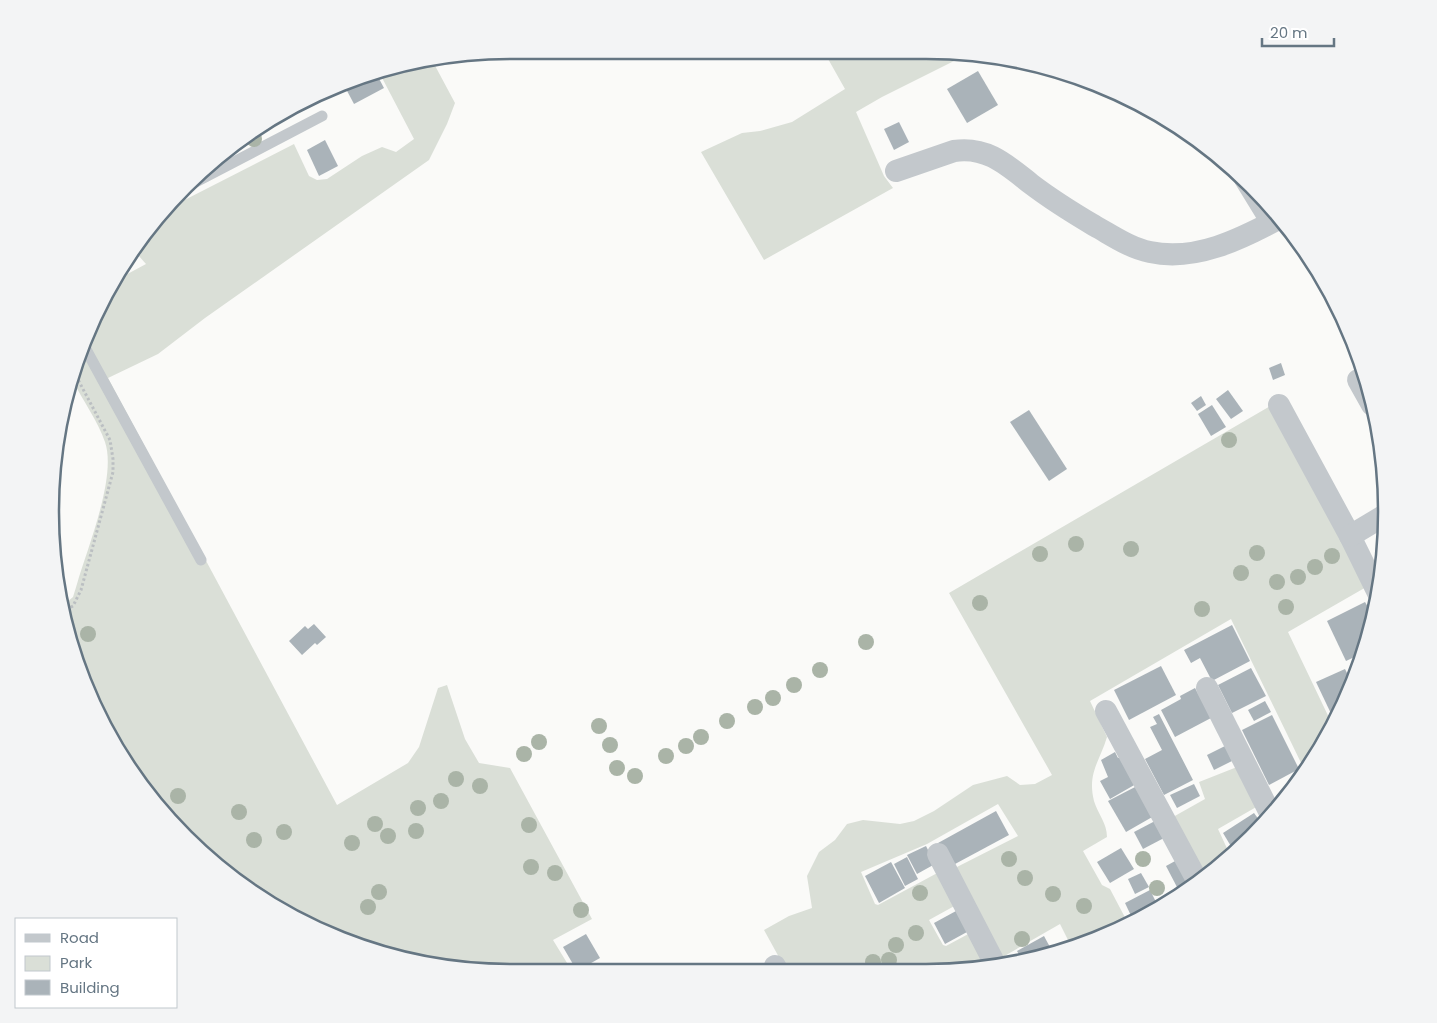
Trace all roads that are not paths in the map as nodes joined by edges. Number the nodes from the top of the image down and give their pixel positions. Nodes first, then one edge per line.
1 (322, 116) dead end
2 (896, 170) dead end
3 (208, 176) edge
4 (1274, 222) edge
5 (88, 353) edge
6 (1279, 405) dead end
7 (1378, 519) edge
8 (1350, 536) junction
9 (201, 560) dead end
10 (1373, 582) edge
11 (1207, 688) dead end
12 (1106, 711) dead end
13 (1267, 809) edge
14 (938, 854) dead end
15 (1195, 876) edge
16 (992, 959) edge

1 - 3 lane
2 - 4 street
5 - 9 lane
6 - 8 street
7 - 8 street
8 - 10 street
11 - 13 street
12 - 15 street
14 - 16 street

